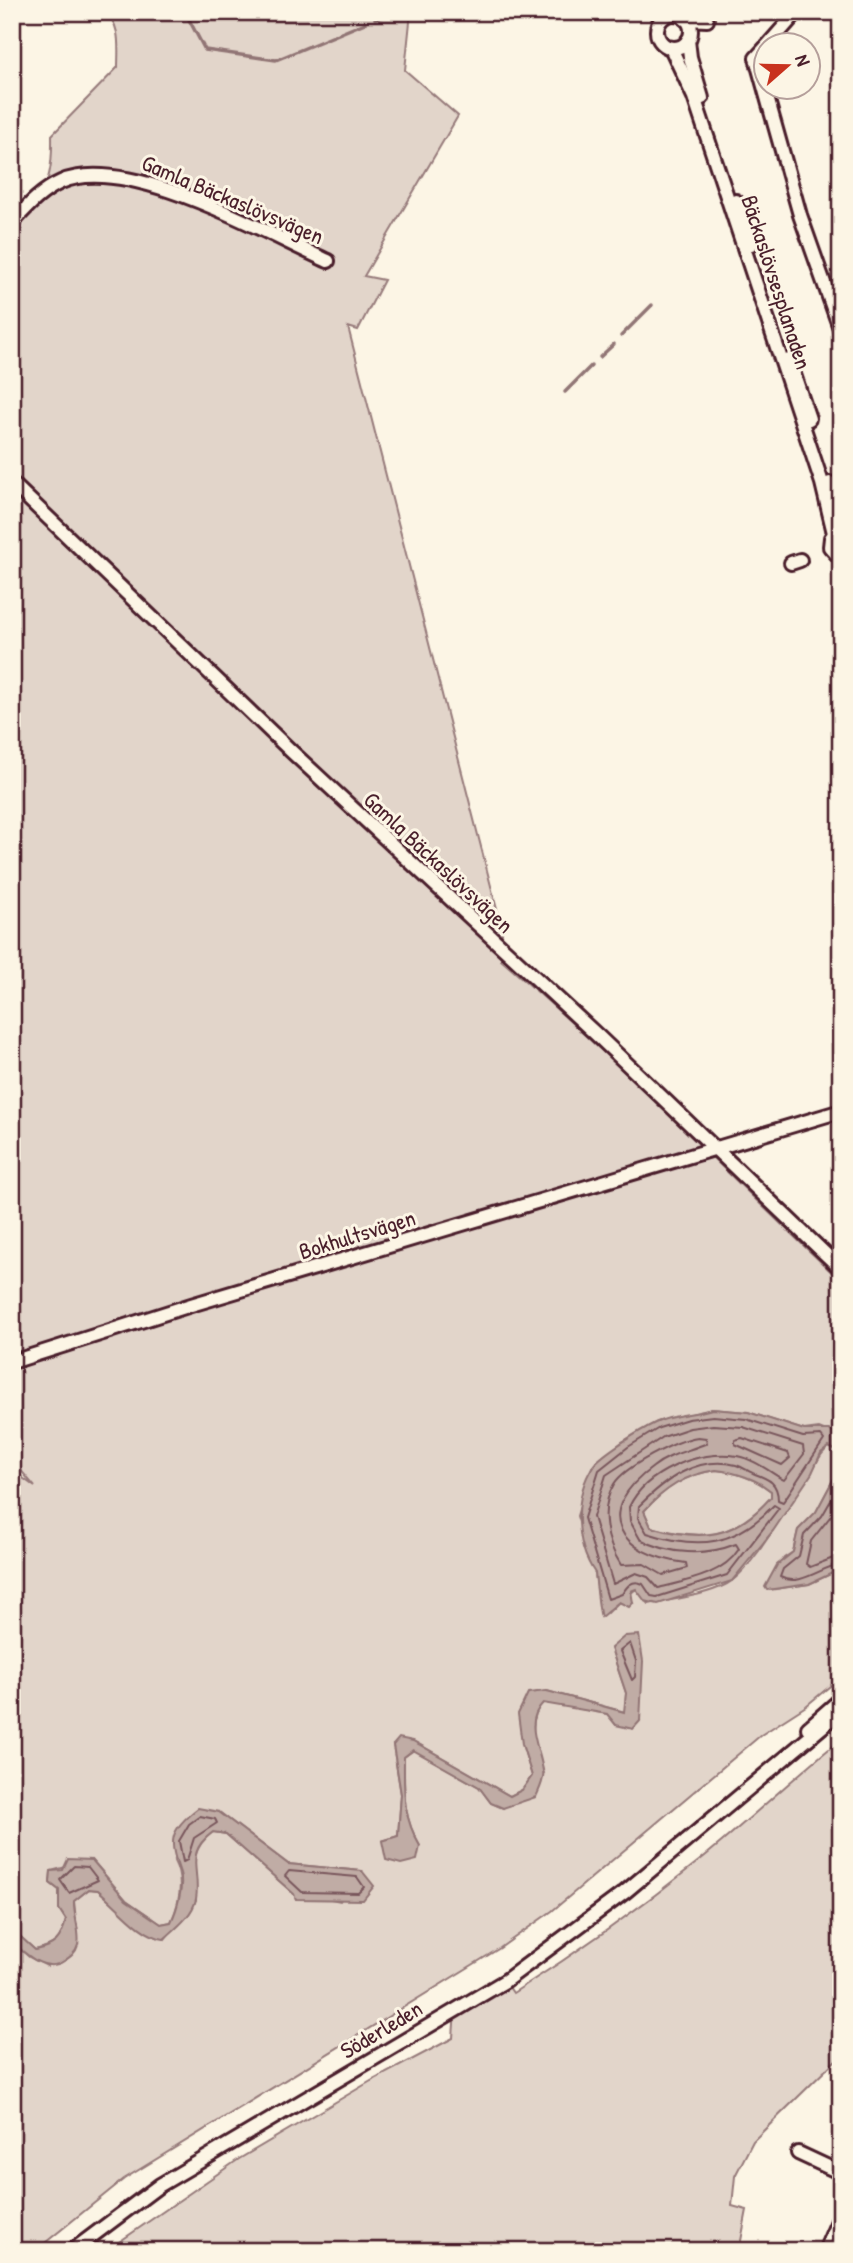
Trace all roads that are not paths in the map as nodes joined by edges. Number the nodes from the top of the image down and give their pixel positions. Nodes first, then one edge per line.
1 (797, 12) edge
2 (680, 15) edge
3 (660, 17) edge
4 (707, 20) dead end
5 (779, 32) edge
6 (688, 40) junction
7 (671, 48) junction
8 (768, 102) edge
9 (12, 223) edge
10 (328, 261) dead end
11 (841, 331) edge
12 (12, 483) edge
13 (841, 509) edge
14 (837, 530) edge
15 (841, 559) edge
16 (841, 1111) edge
17 (714, 1150) junction
18 (841, 1269) edge
19 (12, 1362) edge
20 (841, 1699) edge
21 (841, 1711) edge
22 (699, 1828) junction
23 (799, 2153) dead end
24 (841, 2173) edge
25 (841, 2214) edge
26 (72, 2251) edge
27 (825, 2251) edge

1 - 5 street
2 - 3 street
2 - 4 street
2 - 6 street
3 - 7 street
6 - 7 street
6 - 13 street, Bäckaslövsesplanaden
7 - 14 street, Bäckaslövsesplanaden
8 - 11 street
9 - 10 street, Gamla Bäckaslövsvägen
12 - 17 street, Gamla Bäckaslövsvägen
14 - 15 street, Bäckaslövsesplanaden
16 - 17 street, Bokhultsvägen
17 - 18 street, Gamla Bäckaslövsvägen
17 - 19 street, Bokhultsvägen
20 - 22 street, Söderleden
21 - 22 street, Söderleden
22 - 26 street, Söderleden
23 - 24 street
25 - 27 street

